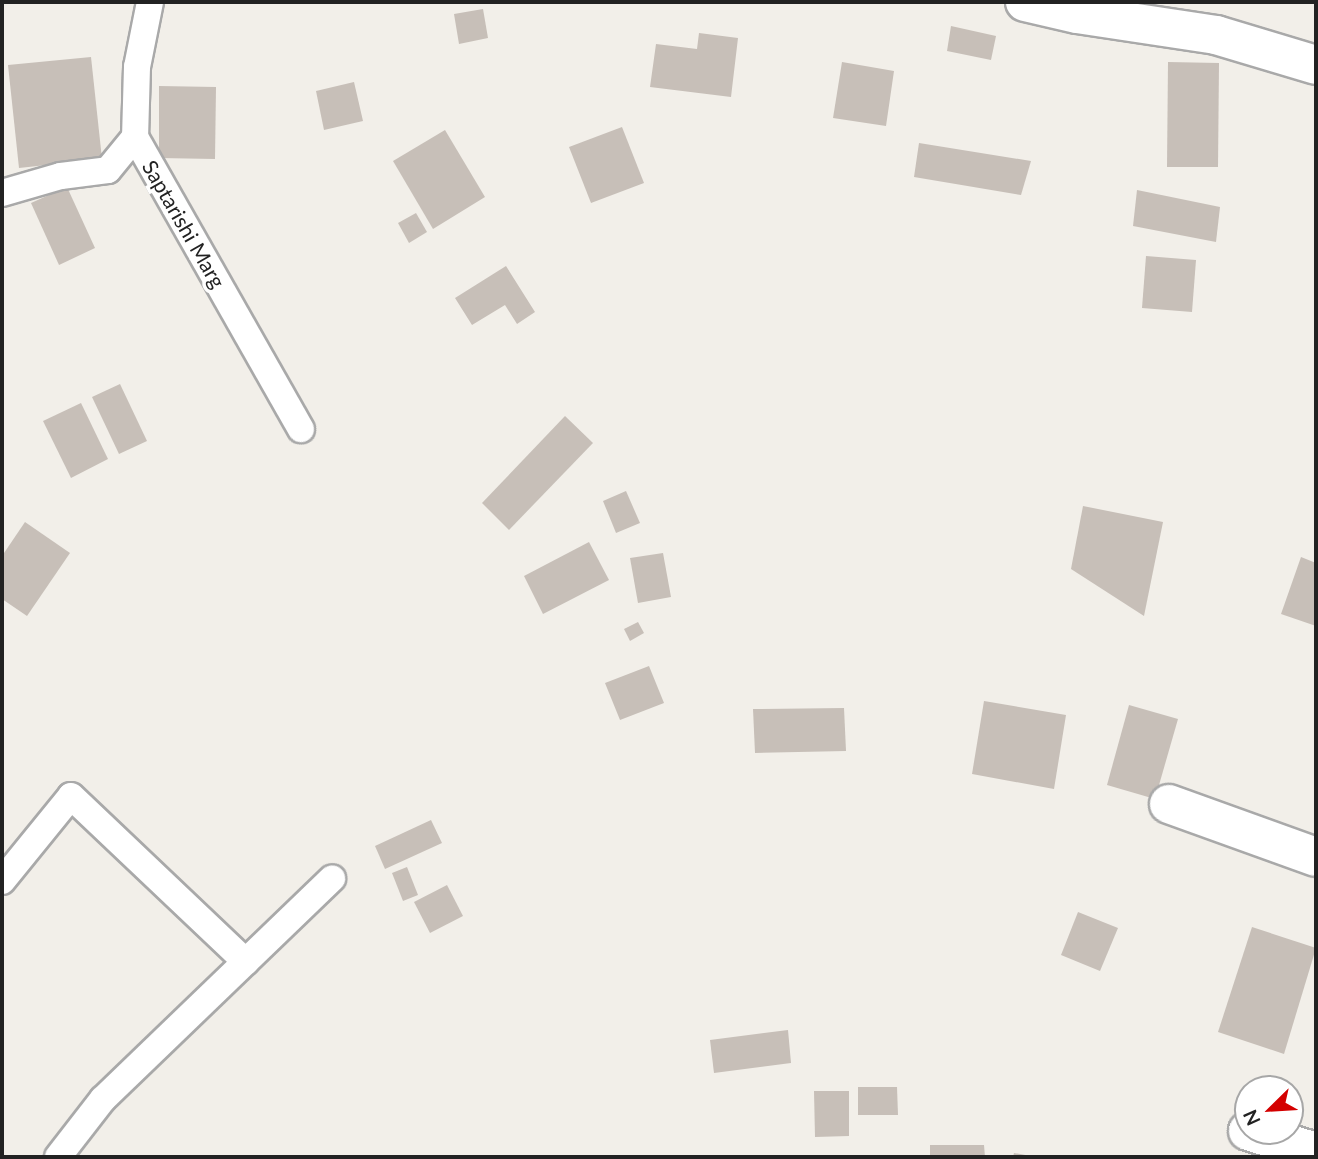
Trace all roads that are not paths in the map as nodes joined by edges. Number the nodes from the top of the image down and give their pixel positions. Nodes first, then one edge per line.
1 (150, 2) edge
2 (1025, 2) edge
3 (1316, 65) edge
4 (135, 137) junction
5 (2, 193) edge
6 (301, 429) dead end
7 (1169, 804) dead end
8 (1316, 857) edge
9 (332, 878) dead end
10 (2, 881) edge
11 (246, 962) junction
12 (1293, 1145) edge
13 (1316, 1152) edge
14 (58, 1157) edge

1 - 4 lane, Saptarishi Marg
2 - 3 street
4 - 5 lane
4 - 6 lane, Saptarishi Marg
7 - 8 street
9 - 11 lane
10 - 11 lane
11 - 14 lane
12 - 13 street

